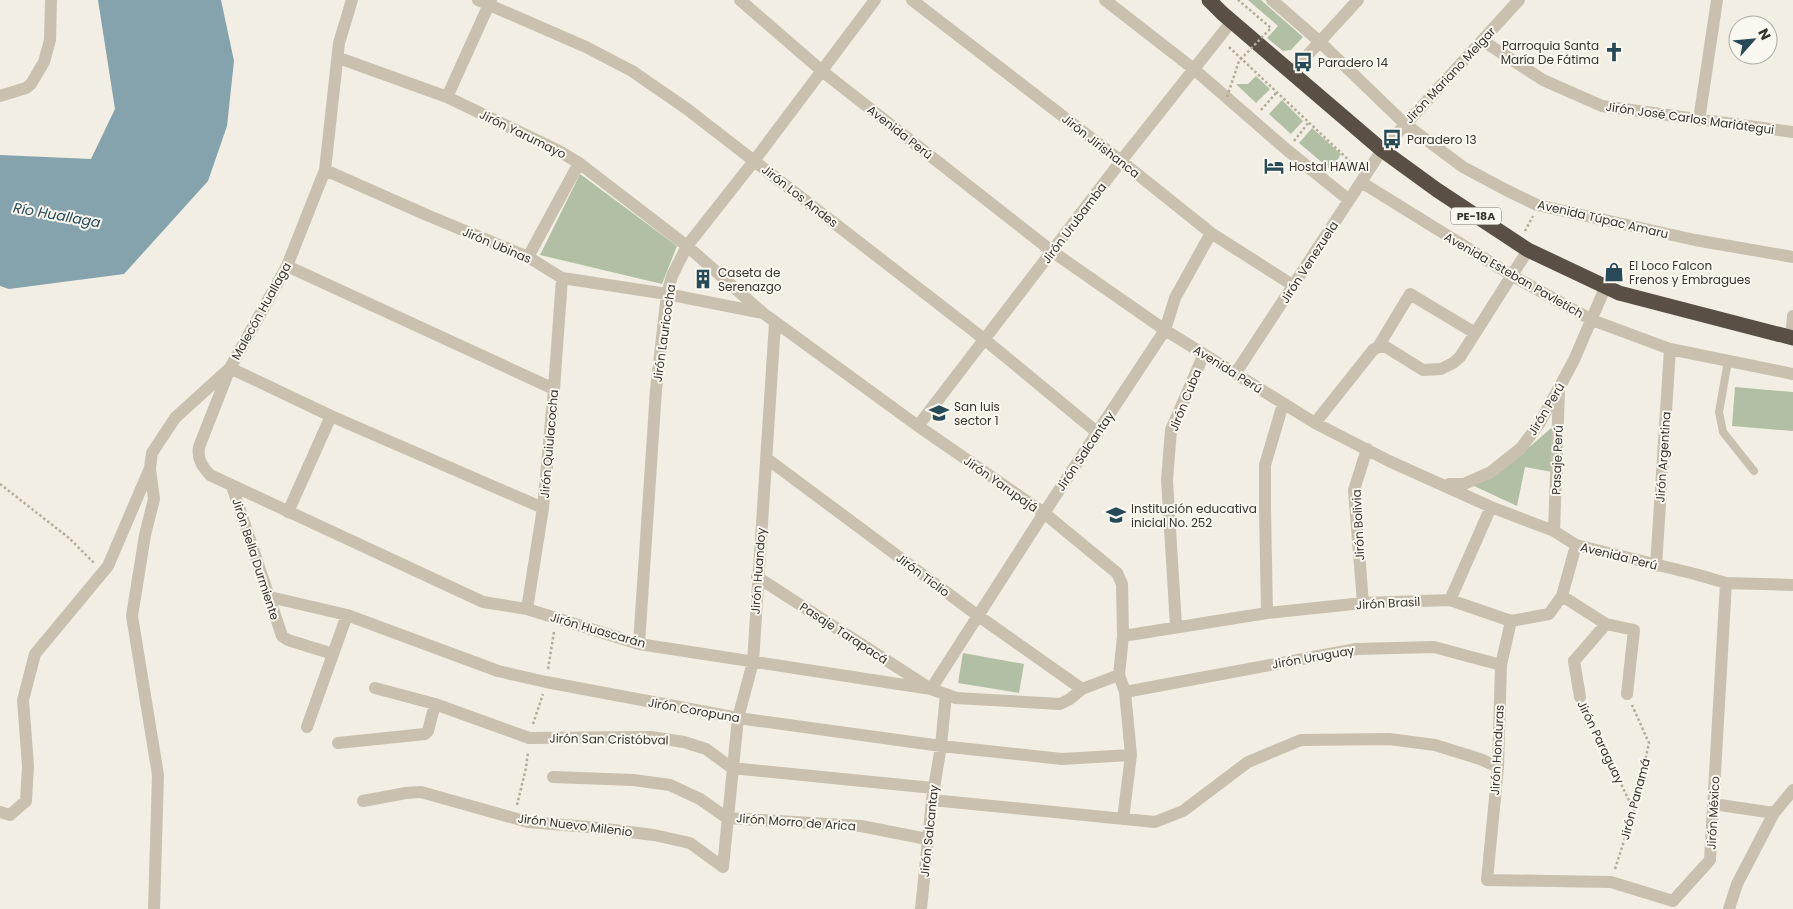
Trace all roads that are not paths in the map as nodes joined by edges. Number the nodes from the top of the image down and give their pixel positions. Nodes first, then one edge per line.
1 (51, 0) edge
2 (352, 0) edge
3 (740, 0) edge
4 (875, 0) edge
5 (912, 0) edge
6 (1105, 0) edge
7 (1209, 0) edge
8 (1272, 0) edge
9 (1358, 0) edge
10 (1519, 0) edge
11 (1717, 0) edge
12 (486, 2) edge
13 (1232, 21) junction
14 (1483, 41) junction
15 (1320, 42) junction
16 (339, 58) junction
17 (1195, 70) junction
18 (822, 71) junction
19 (1291, 73) junction
20 (0, 96) edge
21 (447, 97) junction
22 (1699, 120) junction
23 (1404, 124) junction
24 (1793, 132) edge
25 (1382, 150) junction
26 (754, 161) junction
27 (1121, 161) junction
28 (579, 163) junction
29 (325, 170) junction
30 (1363, 179) junction
31 (1349, 200) junction
32 (1211, 234) junction
33 (687, 246) junction
34 (1524, 247) junction
35 (1053, 252) junction
36 (528, 257) junction
37 (1793, 257) edge
38 (287, 266) junction
39 (1511, 276) junction
40 (562, 278) junction
41 (1294, 286) junction
42 (1605, 288) junction
43 (666, 294) junction
44 (763, 313) junction
45 (1793, 316) edge
46 (1592, 320) junction
47 (776, 322) junction
48 (1165, 330) junction
49 (1475, 334) junction
50 (1792, 338) edge
51 (984, 339) junction
52 (1378, 347) junction
53 (1670, 350) junction
54 (1204, 354) junction
55 (1728, 361) junction
56 (230, 368) junction
57 (1235, 374) junction
58 (1793, 374) edge
59 (1559, 388) junction
60 (554, 390) junction
61 (1283, 404) junction
62 (332, 416) junction
63 (1315, 423) junction
64 (918, 426) junction
65 (1098, 433) junction
66 (1367, 448) junction
67 (766, 458) junction
68 (150, 468) junction
69 (1754, 471) dead end
70 (1443, 484) junction
71 (232, 486) junction
72 (1491, 507) junction
73 (543, 508) junction
74 (288, 512) junction
75 (1044, 513) junction
76 (1554, 531) junction
77 (1576, 546) junction
78 (1656, 566) junction
79 (757, 576) junction
80 (1726, 583) junction
81 (1793, 585) edge
82 (1562, 596) junction
83 (270, 597) junction
84 (1450, 600) junction
85 (1363, 603) junction
86 (527, 609) junction
87 (1267, 613) junction
88 (347, 615) junction
89 (977, 616) junction
90 (1512, 621) junction
91 (1606, 624) junction
92 (1176, 626) junction
93 (1123, 636) junction
94 (639, 644) junction
95 (333, 654) junction
96 (753, 662) junction
97 (1501, 665) junction
98 (1119, 675) junction
99 (375, 688) dead end
100 (931, 689) junction
101 (1082, 689) junction
102 (1125, 692) junction
103 (946, 694) junction
104 (1627, 694) road end
105 (1580, 697) road end
106 (435, 704) junction
107 (738, 718) junction
108 (307, 728) dead end
109 (338, 744) dead end
110 (941, 746) junction
111 (1131, 756) junction
112 (1498, 767) junction
113 (732, 768) junction
114 (553, 777) dead end
115 (1793, 790) edge
116 (932, 794) junction
117 (363, 801) dead end
118 (1713, 804) junction
119 (0, 812) edge
120 (1774, 813) junction
121 (727, 818) junction
122 (1123, 818) junction
123 (927, 840) junction
124 (723, 867) joint
125 (1487, 880) joint
126 (154, 909) edge
127 (921, 909) edge
128 (1729, 909) edge

1 - 20 street
2 - 16 street, Malecón Huallaga
3 - 18 street, Avenida Perú
4 - 18 street, Jirón Lauricocha
5 - 27 street, Jirón Jirishanca
6 - 17 street
7 - 13 highway, PE-18A
8 - 15 street, Avenida Túpac Amaru
9 - 15 street
10 - 14 street, Jirón Mariano Melgar
11 - 22 street
12 - 21 street
12 - 26 street, Jirón Los Andes
13 - 17 street, Jirón Urubamba
13 - 19 highway, PE-18A
14 - 22 street, Jirón José Carlos Mariátegui
14 - 23 street, Jirón Mariano Melgar
15 - 19 street
15 - 23 street, Avenida Túpac Amaru
16 - 21 street, Jirón Yarumayo
16 - 29 street, Malecón Huallaga
17 - 27 street, Jirón Urubamba
17 - 31 street
18 - 26 street, Jirón Lauricocha
18 - 35 street, Avenida Perú
19 - 25 highway, PE-18A
21 - 28 street, Jirón Yarumayo
22 - 24 street, Jirón José Carlos Mariátegui
23 - 25 street, Jirón Mariano Melgar
23 - 37 street, Avenida Túpac Amaru
25 - 30 street, Jirón Venezuela
25 - 34 highway, PE-18A
26 - 33 street, Jirón Lauricocha
26 - 51 street, Jirón Los Andes
27 - 32 street, Jirón Jirishanca
27 - 35 street, Jirón Urubamba
28 - 33 street, Jirón Yarumayo
28 - 36 street
29 - 36 street, Jirón Ubinas
29 - 38 street, Malecón Huallaga
30 - 31 street, Jirón Venezuela
30 - 39 street, Avenida Esteban Pavletich
31 - 41 street, Jirón Venezuela
32 - 41 street, Jirón Jirishanca
32 - 48 street, Jirón Salcantay
33 - 43 street, Jirón Lauricocha
33 - 44 street, Jirón Yarupajá
34 - 39 street
34 - 42 highway, PE-18A
35 - 48 street, Avenida Perú
35 - 51 street, Jirón Urubamba
36 - 40 street, Jirón Ubinas
38 - 56 street, Malecón Huallaga
38 - 60 street
39 - 46 street, Avenida Esteban Pavletich
39 - 49 street
40 - 43 street, Jirón Ubinas
40 - 60 street, Jirón Quiulacocha
41 - 57 street, Jirón Venezuela
42 - 46 street, Jirón Perú
42 - 50 highway, PE-18A
43 - 44 street, Jirón Ubinas
43 - 94 street, Jirón Lauricocha
44 - 47 street, Jirón Yarupajá
45 - 50 street
46 - 53 street, Avenida Esteban Pavletich
46 - 59 street, Jirón Perú
47 - 64 street, Jirón Yarupajá
47 - 67 street, Jirón Huandoy
48 - 54 street, Avenida Perú
48 - 65 street, Jirón Salcantay
49 - 52 street
49 - 52 street
51 - 64 street, Jirón Urubamba
51 - 65 street, Jirón Los Andes
52 - 63 street
53 - 55 street, Avenida Esteban Pavletich
53 - 78 street, Jirón Argentina
54 - 57 street, Avenida Perú
54 - 92 street, Jirón Cuba
55 - 58 street, Avenida Esteban Pavletich
55 - 69 lane
56 - 62 street
56 - 68 street, Malecón Huallaga
56 - 71 street, Jirón Huascarán
57 - 61 street, Avenida Perú
59 - 70 street, Jirón Perú
59 - 76 street, Pasaje Perú
60 - 73 street, Jirón Quiulacocha
61 - 63 street, Avenida Perú
61 - 87 street
62 - 73 street
62 - 74 street
63 - 66 street, Avenida Perú
64 - 75 street, Jirón Yarupajá
65 - 75 street, Jirón Salcantay
66 - 70 street, Avenida Perú
66 - 85 street, Jirón Bolivia
67 - 79 street, Jirón Huandoy
67 - 89 street, Jirón Ticlio
68 - 119 street, Malecón Huallaga
68 - 126 street
70 - 72 street, Avenida Perú
71 - 74 street, Jirón Huascarán
71 - 83 street, Jirón Bella Durmiente
72 - 76 street, Avenida Perú
72 - 84 street
73 - 86 street, Jirón Quiulacocha
74 - 86 street, Jirón Huascarán
75 - 89 street, Jirón Salcantay
75 - 93 street, Jirón Yarupajá
76 - 77 street, Avenida Perú
77 - 78 street, Avenida Perú
77 - 82 street
78 - 80 street, Avenida Perú
79 - 96 street, Jirón Huandoy
79 - 100 street, Pasaje Tarapacá
80 - 81 street, Avenida Perú
80 - 118 street, Jirón México
82 - 90 street, Jirón Brasil
82 - 91 street
83 - 88 street, Jirón Coropuna
83 - 95 street, Jirón Bella Durmiente
84 - 85 street, Jirón Brasil
84 - 90 street, Jirón Brasil
85 - 87 street, Jirón Brasil
86 - 94 street, Jirón Huascarán
87 - 92 street, Jirón Brasil
88 - 95 street
88 - 107 street, Jirón Coropuna
89 - 100 street, Jirón Salcantay
89 - 101 street, Jirón Ticlio
90 - 97 street, Jirón Honduras
91 - 104 street
91 - 105 street, Jirón Paraguay
92 - 93 street, Jirón Brasil
93 - 98 street, Jirón Yarupajá
94 - 96 street, Jirón Huascarán
95 - 108 street
96 - 100 street, Jirón Huascarán
96 - 107 street, Jirón Huandoy
97 - 102 street, Jirón Uruguay
97 - 112 street, Jirón Honduras
98 - 101 street, Jirón Huascarán
98 - 102 street, Jirón Yarupajá
99 - 106 street, Jirón San Cristóbval
100 - 103 street, Jirón Huascarán
101 - 103 street, Jirón Huascarán
102 - 111 street, Jirón Yarupajá
103 - 110 street, Jirón Salcantay
106 - 109 street
106 - 113 street, Jirón San Cristóbval
107 - 110 street, Jirón Coropuna
107 - 113 street, Jirón Huandoy
110 - 111 street, Jirón Coropuna
110 - 116 street, Jirón Salcantay
111 - 122 street, Jirón Yarupajá
112 - 122 street
112 - 125 street, Jirón Honduras
113 - 116 street
113 - 121 street, Jirón Huandoy
114 - 121 street, Jirón Morro de Arica
115 - 120 street
116 - 122 street
116 - 123 street, Jirón Salcantay
117 - 124 street, Jirón Nuevo Milenio
118 - 120 street
118 - 125 street, Jirón México
120 - 128 street
121 - 123 street, Jirón Morro de Arica
121 - 124 street, Jirón Huandoy
123 - 127 street, Jirón Salcantay

